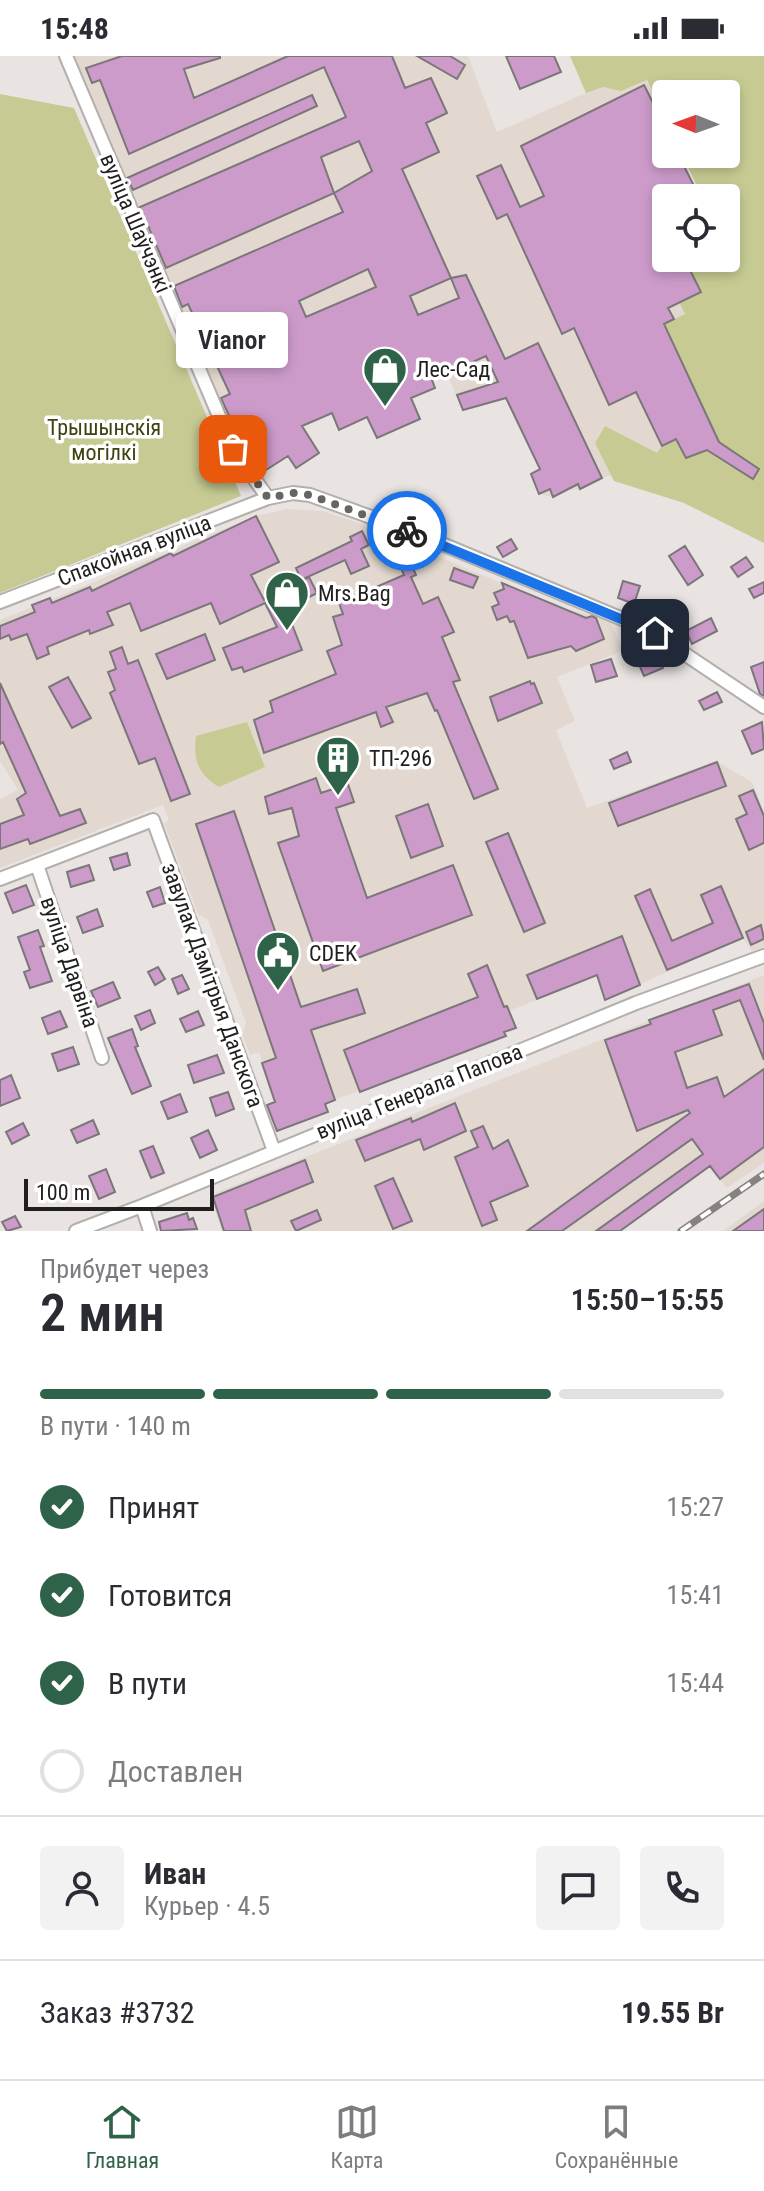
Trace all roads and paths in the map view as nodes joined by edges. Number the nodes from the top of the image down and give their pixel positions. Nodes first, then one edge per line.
1 (66, 56) edge
2 (268, 498) junction
3 (0, 602) edge
4 (764, 707) edge
5 (37, 865) junction
6 (0, 879) edge
7 (764, 956) edge
8 (102, 1058) dead end
9 (274, 1151) junction
10 (142, 1206) junction
11 (76, 1231) edge
12 (150, 1231) edge

1 - 2 street, вуліца Шаўчэнкі
2 - 3 street, Спакойная вуліца
2 - 4 street
5 - 6 street
5 - 8 street, вуліца Дарвіна
5 - 9 street, завулак Дзмітрыя Данскога
7 - 9 street, вуліца Генерала Папова
9 - 10 street, вуліца Генерала Папова
10 - 11 street, вуліца Генерала Папова
10 - 12 street

